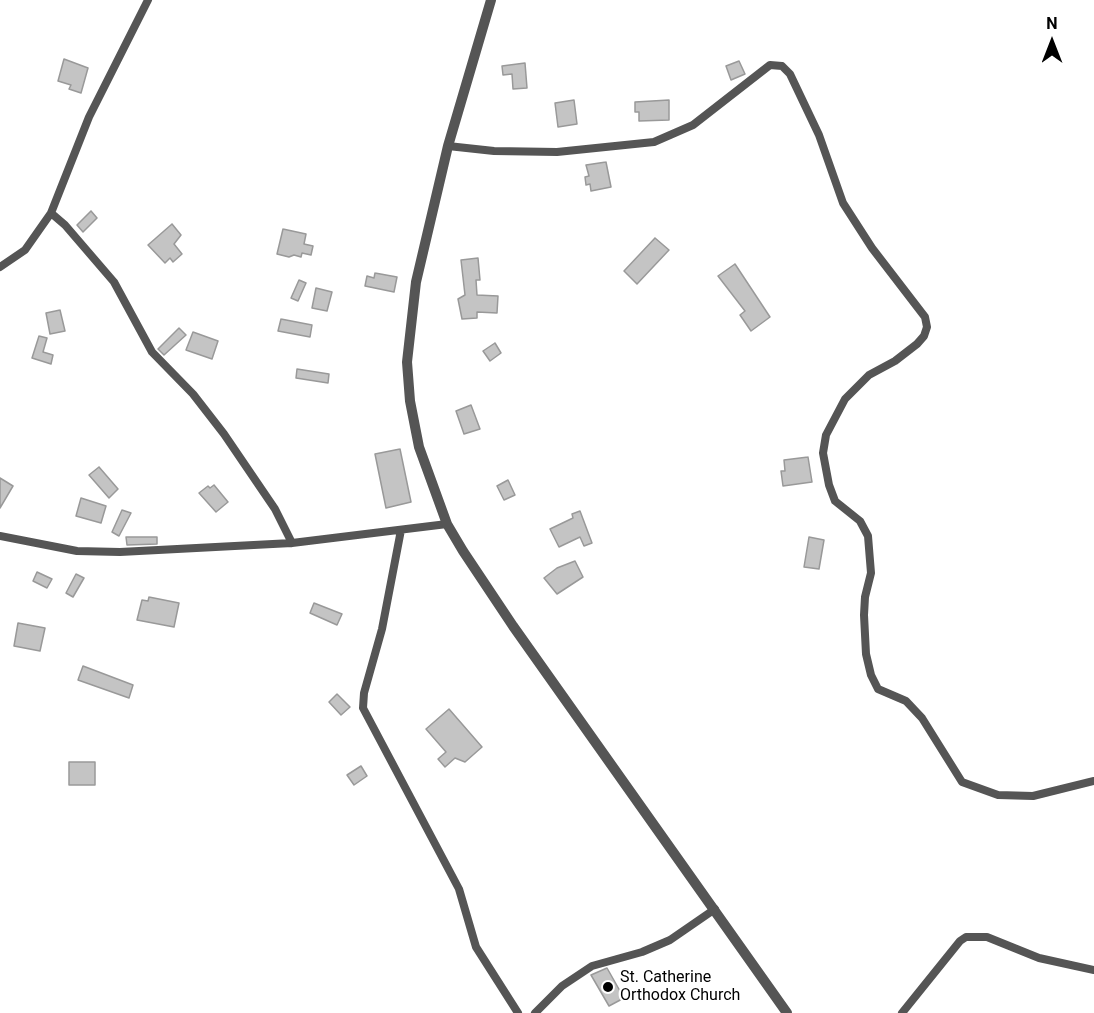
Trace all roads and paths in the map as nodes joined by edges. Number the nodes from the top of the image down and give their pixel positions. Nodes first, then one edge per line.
1 (148, 0) edge
2 (490, 0) edge
3 (448, 146) junction
4 (51, 213) junction
5 (0, 267) edge
6 (447, 524) junction
7 (401, 530) junction
8 (0, 536) edge
9 (292, 543) junction
10 (1094, 781) edge
11 (715, 909) junction
12 (1094, 970) edge
13 (518, 1013) edge
14 (535, 1013) edge
15 (787, 1013) edge
16 (902, 1013) edge

1 - 4 street
2 - 3 street
3 - 6 street
3 - 10 street
4 - 5 street
4 - 9 street
6 - 7 street
6 - 11 street
7 - 9 street
7 - 13 street
8 - 9 street
11 - 14 street
11 - 15 street
12 - 16 street

